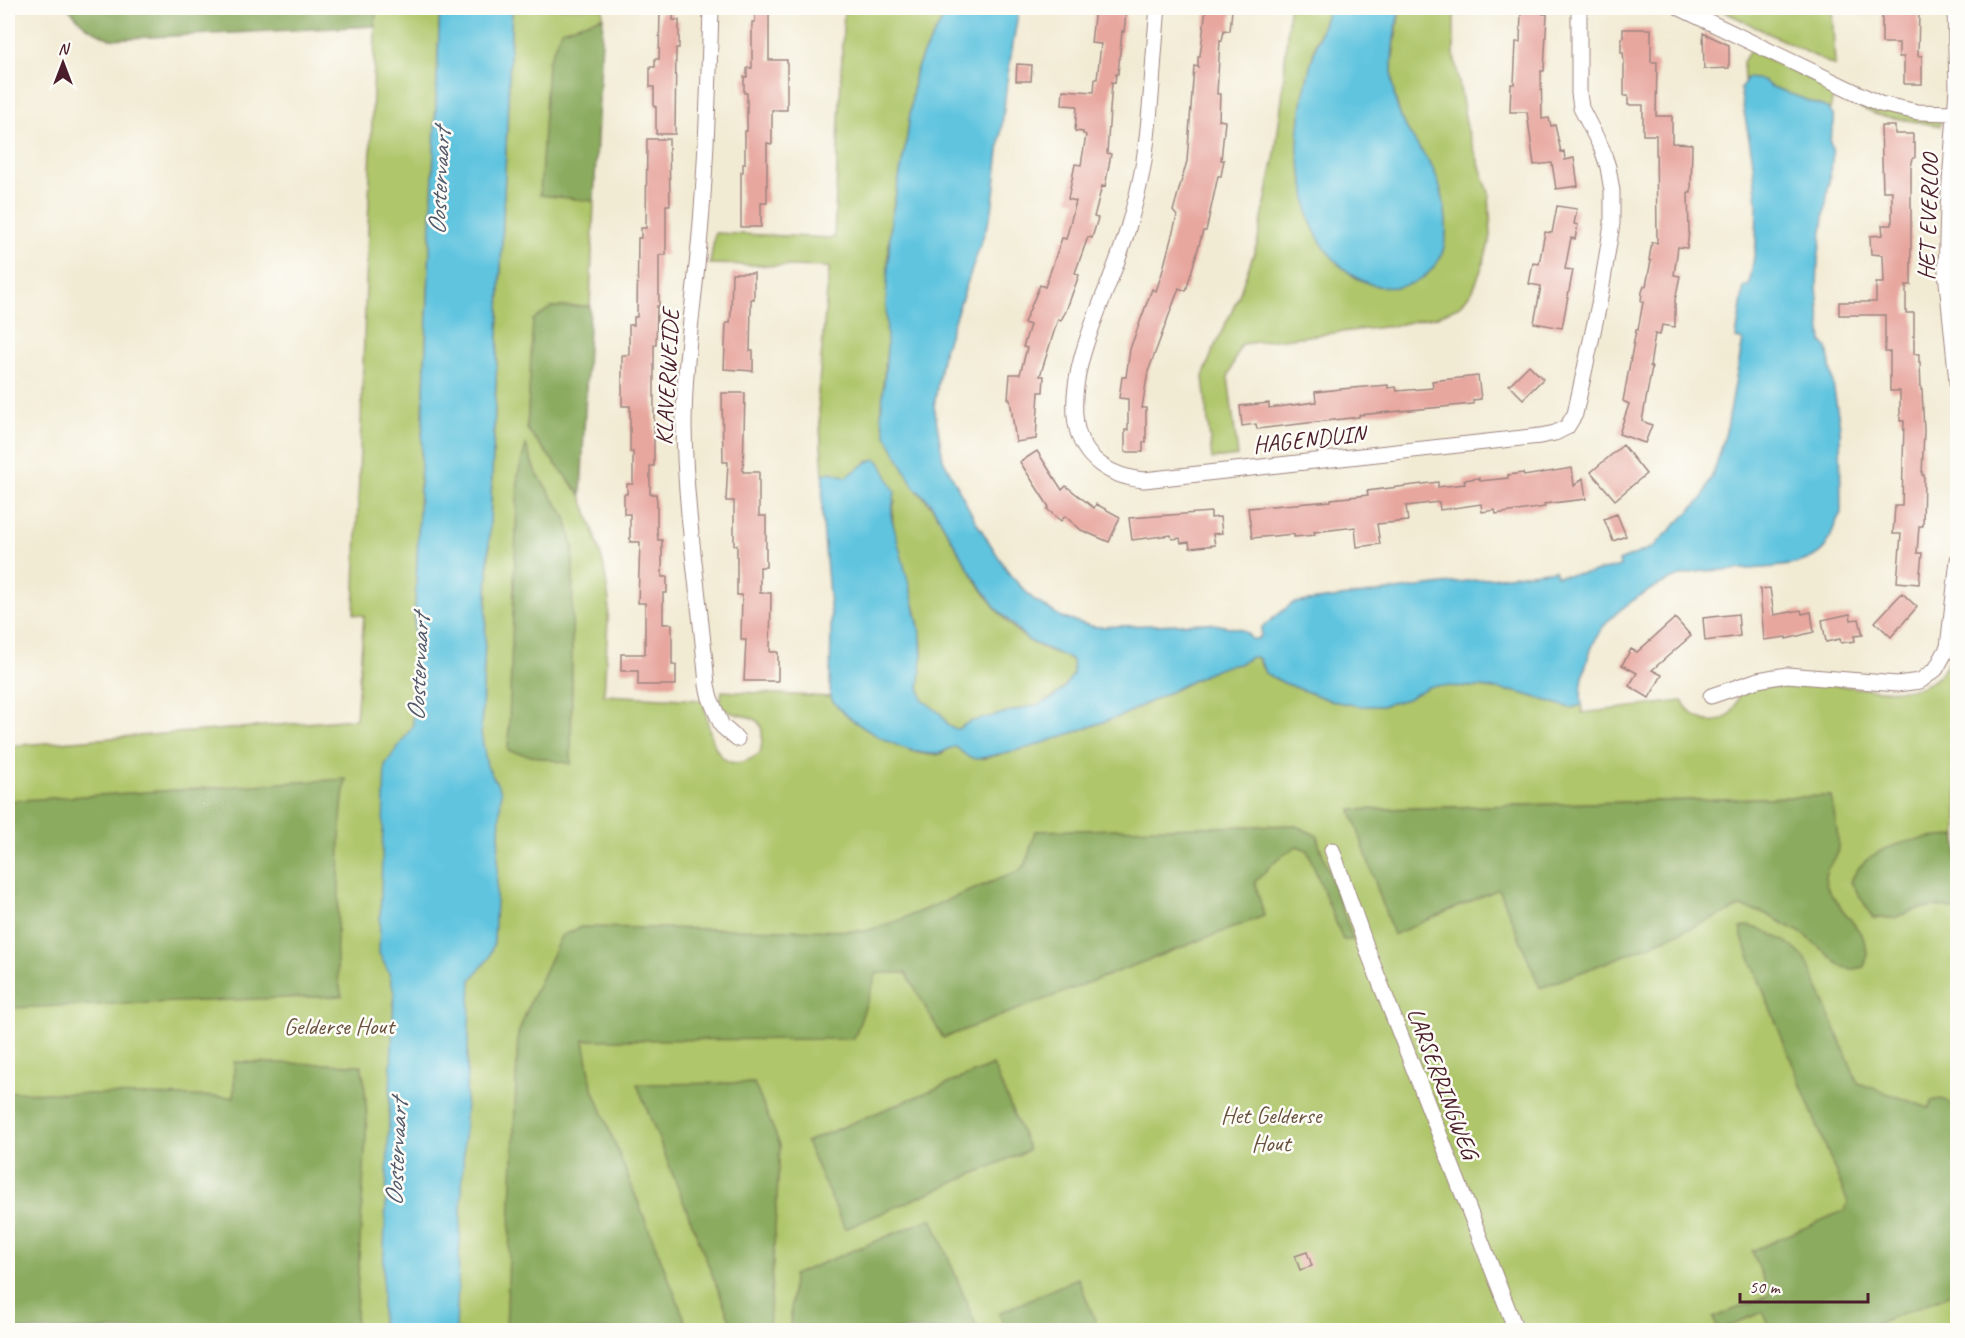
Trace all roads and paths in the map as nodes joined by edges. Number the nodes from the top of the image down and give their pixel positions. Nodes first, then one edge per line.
1 (711, 8) edge
2 (1158, 8) edge
3 (1579, 8) edge
4 (1680, 8) edge
5 (1955, 8) edge
6 (1954, 113) junction
7 (1958, 391) edge
8 (1958, 560) edge
9 (1711, 696) dead end
10 (737, 740) dead end
11 (1332, 850) dead end
12 (1516, 1330) edge

1 - 10 street, KLAVERWEIDE
2 - 3 street, HAGENDUIN
4 - 6 street
5 - 6 street, HET EVERLOO
6 - 7 street, HET EVERLOO
8 - 9 street
11 - 12 street, LARSERRINGWEG

